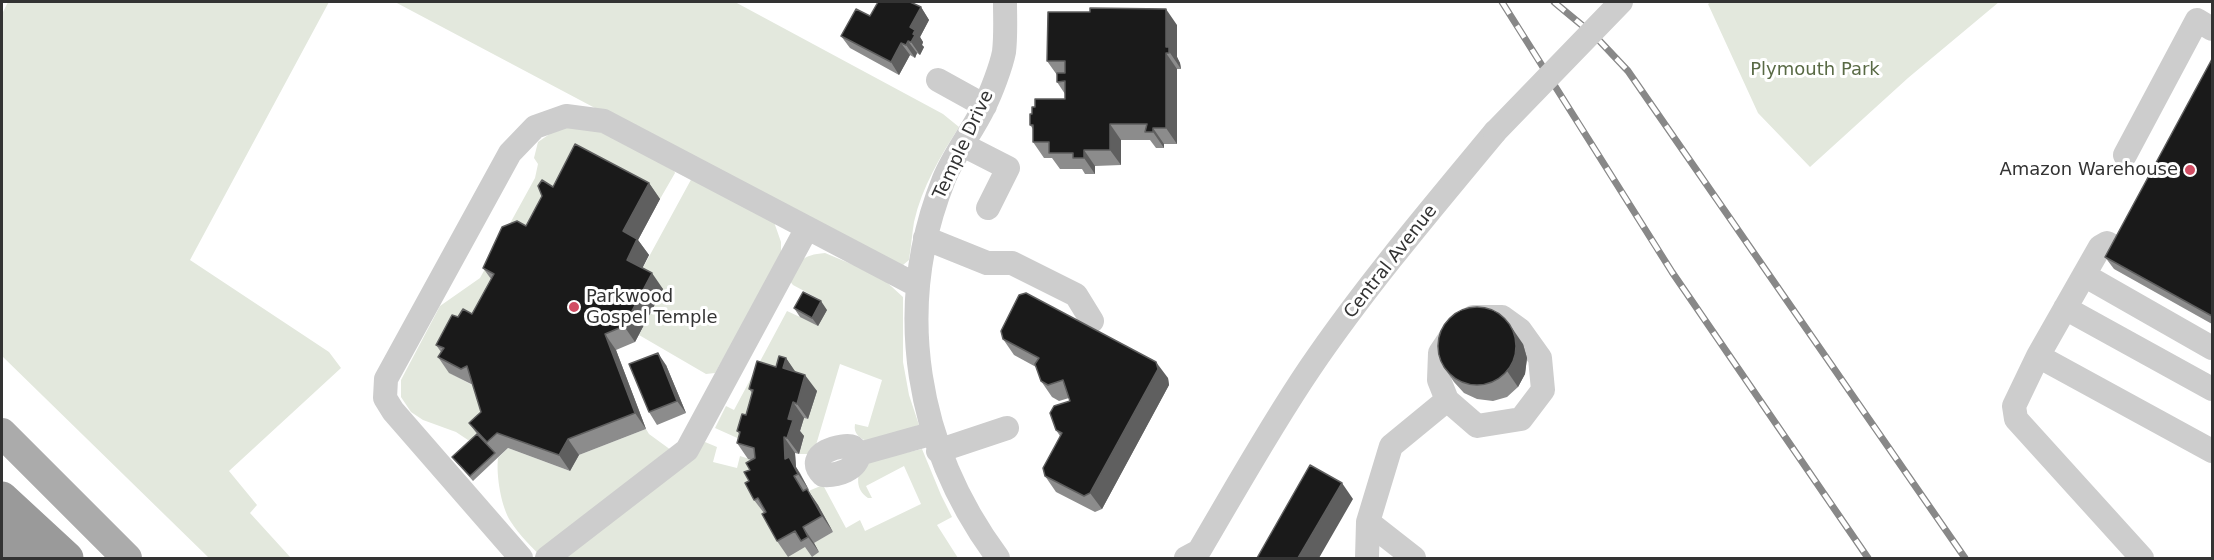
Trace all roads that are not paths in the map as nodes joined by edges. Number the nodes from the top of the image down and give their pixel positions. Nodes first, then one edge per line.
1 (1005, 2) edge
2 (1621, 2) edge
3 (2212, 29) edge
4 (938, 80) dead end
5 (985, 106) junction
6 (963, 145) junction
7 (2125, 155) dead end
8 (988, 208) dead end
9 (807, 228) junction
10 (925, 238) junction
11 (2123, 252) edge
12 (2084, 275) junction
13 (918, 286) junction
14 (2065, 308) junction
15 (1092, 321) dead end
16 (2212, 348) edge
17 (2038, 356) junction
18 (2212, 389) edge
19 (1447, 400) junction
20 (1007, 428) dead end
21 (2, 433) edge
22 (936, 442) junction
23 (2212, 451) edge
24 (859, 454) dead end
25 (2, 498) edge
26 (1368, 522) junction
27 (2, 534) edge
28 (1195, 556) edge
29 (25, 558) edge
30 (66, 558) edge
31 (127, 558) edge
32 (521, 558) edge
33 (547, 558) edge
34 (998, 558) edge
35 (1367, 558) edge
36 (1414, 558) edge
37 (2142, 558) edge

1 - 5 street, Temple Drive
2 - 28 street, Central Avenue, bridge
3 - 7 street
4 - 5 street
5 - 6 street, Temple Drive
6 - 8 street
6 - 10 street, Temple Drive
9 - 13 street
9 - 32 street
9 - 33 street
10 - 13 street, Temple Drive
10 - 15 street
11 - 12 street
12 - 14 street
12 - 16 street
13 - 22 street, Temple Drive
14 - 17 street
14 - 18 street
17 - 23 street
17 - 37 street
19 - 19 street
19 - 26 street
20 - 22 street
21 - 31 main road
22 - 24 street
22 - 34 street, Temple Drive
25 - 30 highway
26 - 35 street
26 - 36 street
27 - 29 highway

